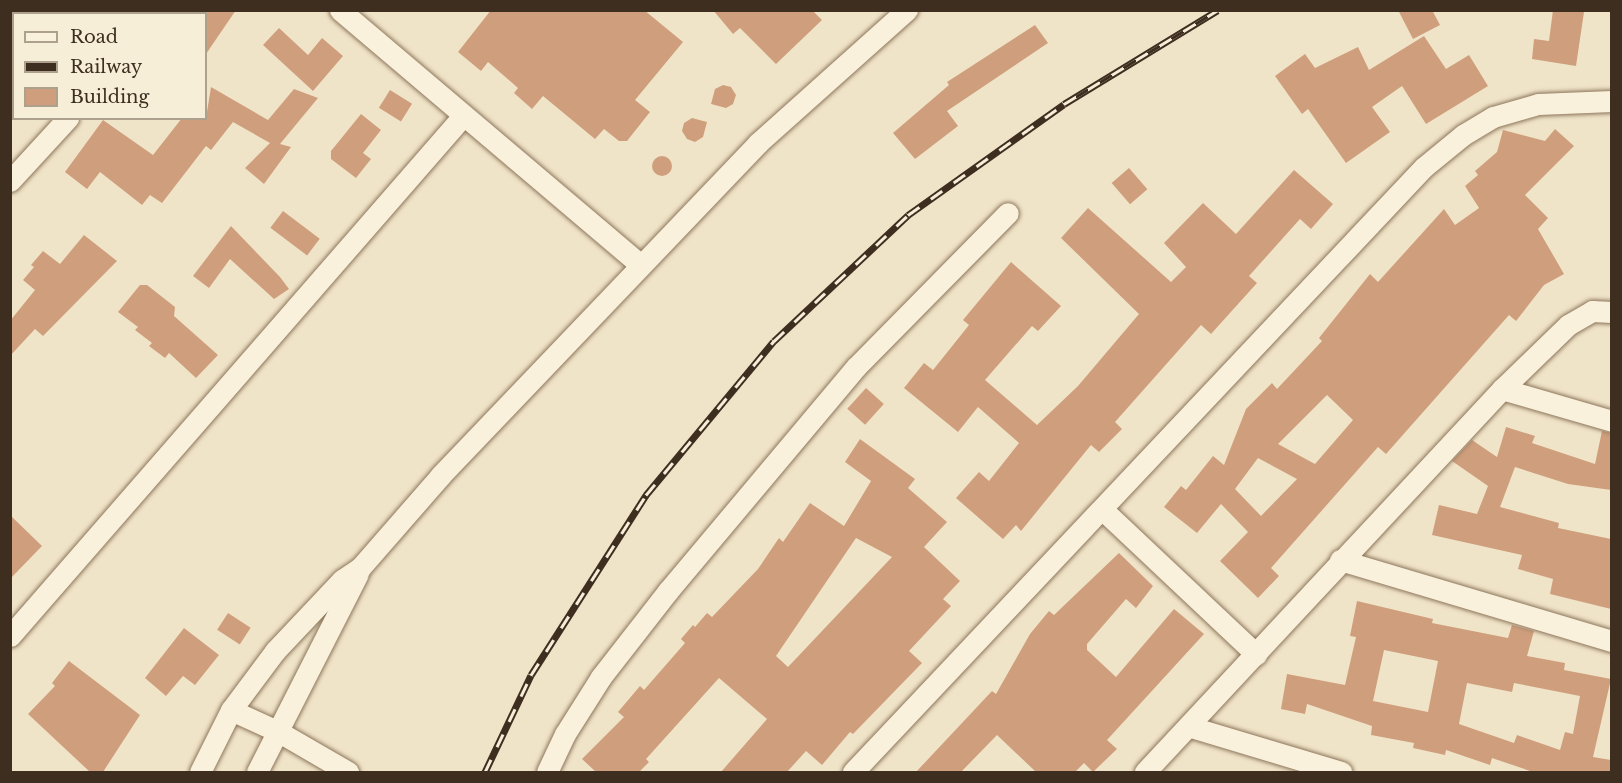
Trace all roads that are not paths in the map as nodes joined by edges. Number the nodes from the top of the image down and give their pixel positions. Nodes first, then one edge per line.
1 (340, 10) edge
2 (907, 10) edge
3 (1611, 101) edge
4 (463, 116) junction
5 (66, 120) edge
6 (10, 181) edge
7 (1008, 213) dead end
8 (641, 265) junction
9 (1611, 312) edge
10 (1502, 389) junction
11 (1611, 421) edge
12 (1102, 509) junction
13 (1340, 560) junction
14 (360, 568) junction
15 (10, 636) edge
16 (1611, 641) edge
17 (1256, 654) junction
18 (231, 710) junction
19 (1191, 727) junction
20 (279, 732) junction
21 (203, 772) edge
22 (257, 772) edge
23 (348, 772) edge
24 (547, 772) edge
25 (853, 772) edge
26 (1145, 772) edge
27 (1341, 772) edge

1 - 4 street
2 - 8 street
3 - 12 street
4 - 8 street
4 - 15 street
5 - 6 street
7 - 24 street
8 - 14 street
9 - 10 street
10 - 11 street
10 - 13 street
12 - 17 street
12 - 25 street
13 - 16 street
13 - 17 street
14 - 18 street
14 - 20 street
17 - 19 street
18 - 20 street
18 - 21 street
19 - 26 street
19 - 27 street
20 - 22 street
20 - 23 street

